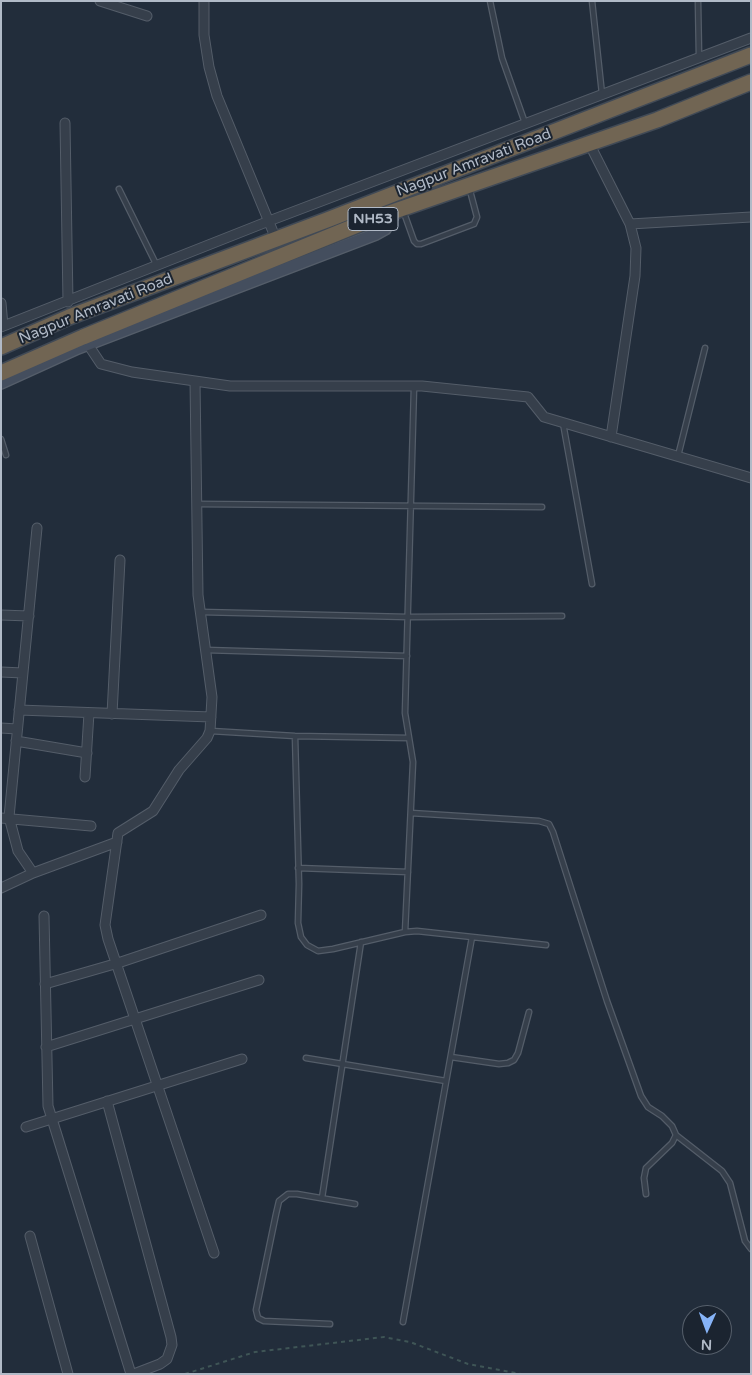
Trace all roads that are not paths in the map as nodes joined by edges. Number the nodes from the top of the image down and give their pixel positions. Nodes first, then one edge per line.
1 (100, 1) edge
2 (204, 1) edge
3 (490, 1) edge
4 (592, 1) edge
5 (698, 1) edge
6 (147, 16) dead end
7 (751, 38) edge
8 (751, 55) edge
9 (699, 58) junction
10 (751, 82) edge
11 (602, 95) junction
12 (65, 123) dead end
13 (525, 124) junction
14 (589, 144) junction
15 (469, 185) junction
16 (119, 189) dead end
17 (399, 210) junction
18 (751, 217) edge
19 (268, 220) junction
20 (630, 224) junction
21 (276, 239) junction
22 (157, 266) junction
23 (68, 302) junction
24 (1, 303) edge
25 (2, 327) edge
26 (85, 341) junction
27 (1, 347) edge
28 (705, 348) dead end
29 (1, 373) edge
30 (195, 381) junction
31 (1, 383) edge
32 (414, 386) junction
33 (562, 422) junction
34 (611, 436) junction
35 (1, 440) edge
36 (6, 455) dead end
37 (678, 456) junction
38 (751, 478) edge
39 (197, 504) junction
40 (410, 505) junction
41 (542, 507) dead end
42 (38, 528) dead end
43 (120, 560) dead end
44 (592, 584) dead end
45 (200, 612) junction
46 (1, 614) edge
47 (28, 616) junction
48 (562, 616) dead end
49 (408, 617) junction
50 (206, 650) junction
51 (407, 656) junction
52 (1, 672) edge
53 (23, 673) junction
54 (19, 710) junction
55 (89, 713) junction
56 (112, 714) junction
57 (211, 717) junction
58 (1, 728) edge
59 (17, 729) junction
60 (210, 731) junction
61 (295, 736) junction
62 (409, 738) junction
63 (16, 741) junction
64 (86, 753) junction
65 (85, 777) dead end
66 (411, 813) junction
67 (5, 818) edge
68 (91, 826) dead end
69 (117, 842) junction
70 (298, 868) junction
71 (408, 872) junction
72 (34, 873) junction
73 (1, 888) edge
74 (261, 915) dead end
75 (44, 916) dead end
76 (405, 932) junction
77 (472, 937) junction
78 (361, 942) junction
79 (546, 946) dead end
80 (118, 963) junction
81 (258, 980) dead end
82 (45, 984) junction
83 (529, 1012) dead end
84 (136, 1020) junction
85 (46, 1047) junction
86 (451, 1057) junction
87 (306, 1058) dead end
88 (242, 1059) dead end
89 (344, 1064) junction
90 (446, 1080) junction
91 (158, 1085) junction
92 (107, 1101) junction
93 (51, 1119) junction
94 (26, 1127) dead end
95 (676, 1135) junction
96 (646, 1194) dead end
97 (322, 1198) junction
98 (355, 1204) dead end
99 (30, 1236) dead end
100 (751, 1249) edge
101 (214, 1252) dead end
102 (403, 1322) dead end
103 (330, 1324) dead end
104 (68, 1374) edge
105 (132, 1374) edge

1 - 6 street
2 - 19 street
3 - 13 lane
4 - 11 lane
5 - 9 lane
7 - 9 street
8 - 21 highway, Nagpur Amravati Road / NH53
9 - 11 street
10 - 14 highway, Nagpur Amravati Road / NH53
11 - 13 street
12 - 23 street
13 - 19 street
14 - 15 highway, Nagpur Amravati Road / NH53
14 - 20 street
15 - 17 highway, Nagpur Amravati Road / NH53
15 - 17 lane
16 - 22 lane
17 - 26 highway, Nagpur Amravati Road / NH53
18 - 20 street
19 - 21 street
19 - 22 street
20 - 34 street
21 - 27 highway, Nagpur Amravati Road / NH53
22 - 23 street
23 - 25 street
24 - 25 street
26 - 29 highway, Nagpur Amravati Road / NH53
26 - 30 street
26 - 31 street
28 - 37 lane
30 - 32 street
30 - 39 street
32 - 33 street
32 - 40 lane
33 - 34 street
33 - 44 lane
34 - 37 street
35 - 36 lane
37 - 38 street
39 - 40 lane
39 - 45 street
40 - 41 lane
40 - 49 lane
42 - 47 street
43 - 56 street
45 - 49 lane
45 - 50 street
46 - 47 street
47 - 53 street
48 - 49 lane
49 - 51 lane
50 - 51 lane
50 - 57 street
51 - 62 lane
52 - 53 street
53 - 54 street
54 - 55 street
54 - 59 street
55 - 56 street
55 - 64 street
56 - 57 street
57 - 60 street
58 - 59 street
59 - 63 street
60 - 61 lane
60 - 69 street
61 - 62 lane
61 - 70 lane
62 - 66 lane
63 - 64 street
63 - 67 street
64 - 65 street
66 - 71 lane
66 - 95 lane
67 - 68 street
67 - 72 street
69 - 72 street
69 - 80 street
70 - 71 lane
70 - 78 lane
71 - 76 lane
72 - 73 street
74 - 80 street
75 - 82 street
76 - 77 lane
76 - 78 lane
77 - 79 lane
77 - 86 lane
78 - 89 lane
80 - 82 street
80 - 84 street
81 - 84 street
82 - 85 street
83 - 86 lane
84 - 85 street
84 - 91 street
85 - 93 street
86 - 90 lane
87 - 89 lane
88 - 91 street
89 - 90 lane
89 - 97 lane
90 - 102 lane
91 - 92 street
91 - 101 street
92 - 93 street
92 - 105 street
93 - 94 street
93 - 105 street
95 - 96 lane
95 - 100 lane
97 - 98 lane
97 - 103 lane
99 - 104 street

